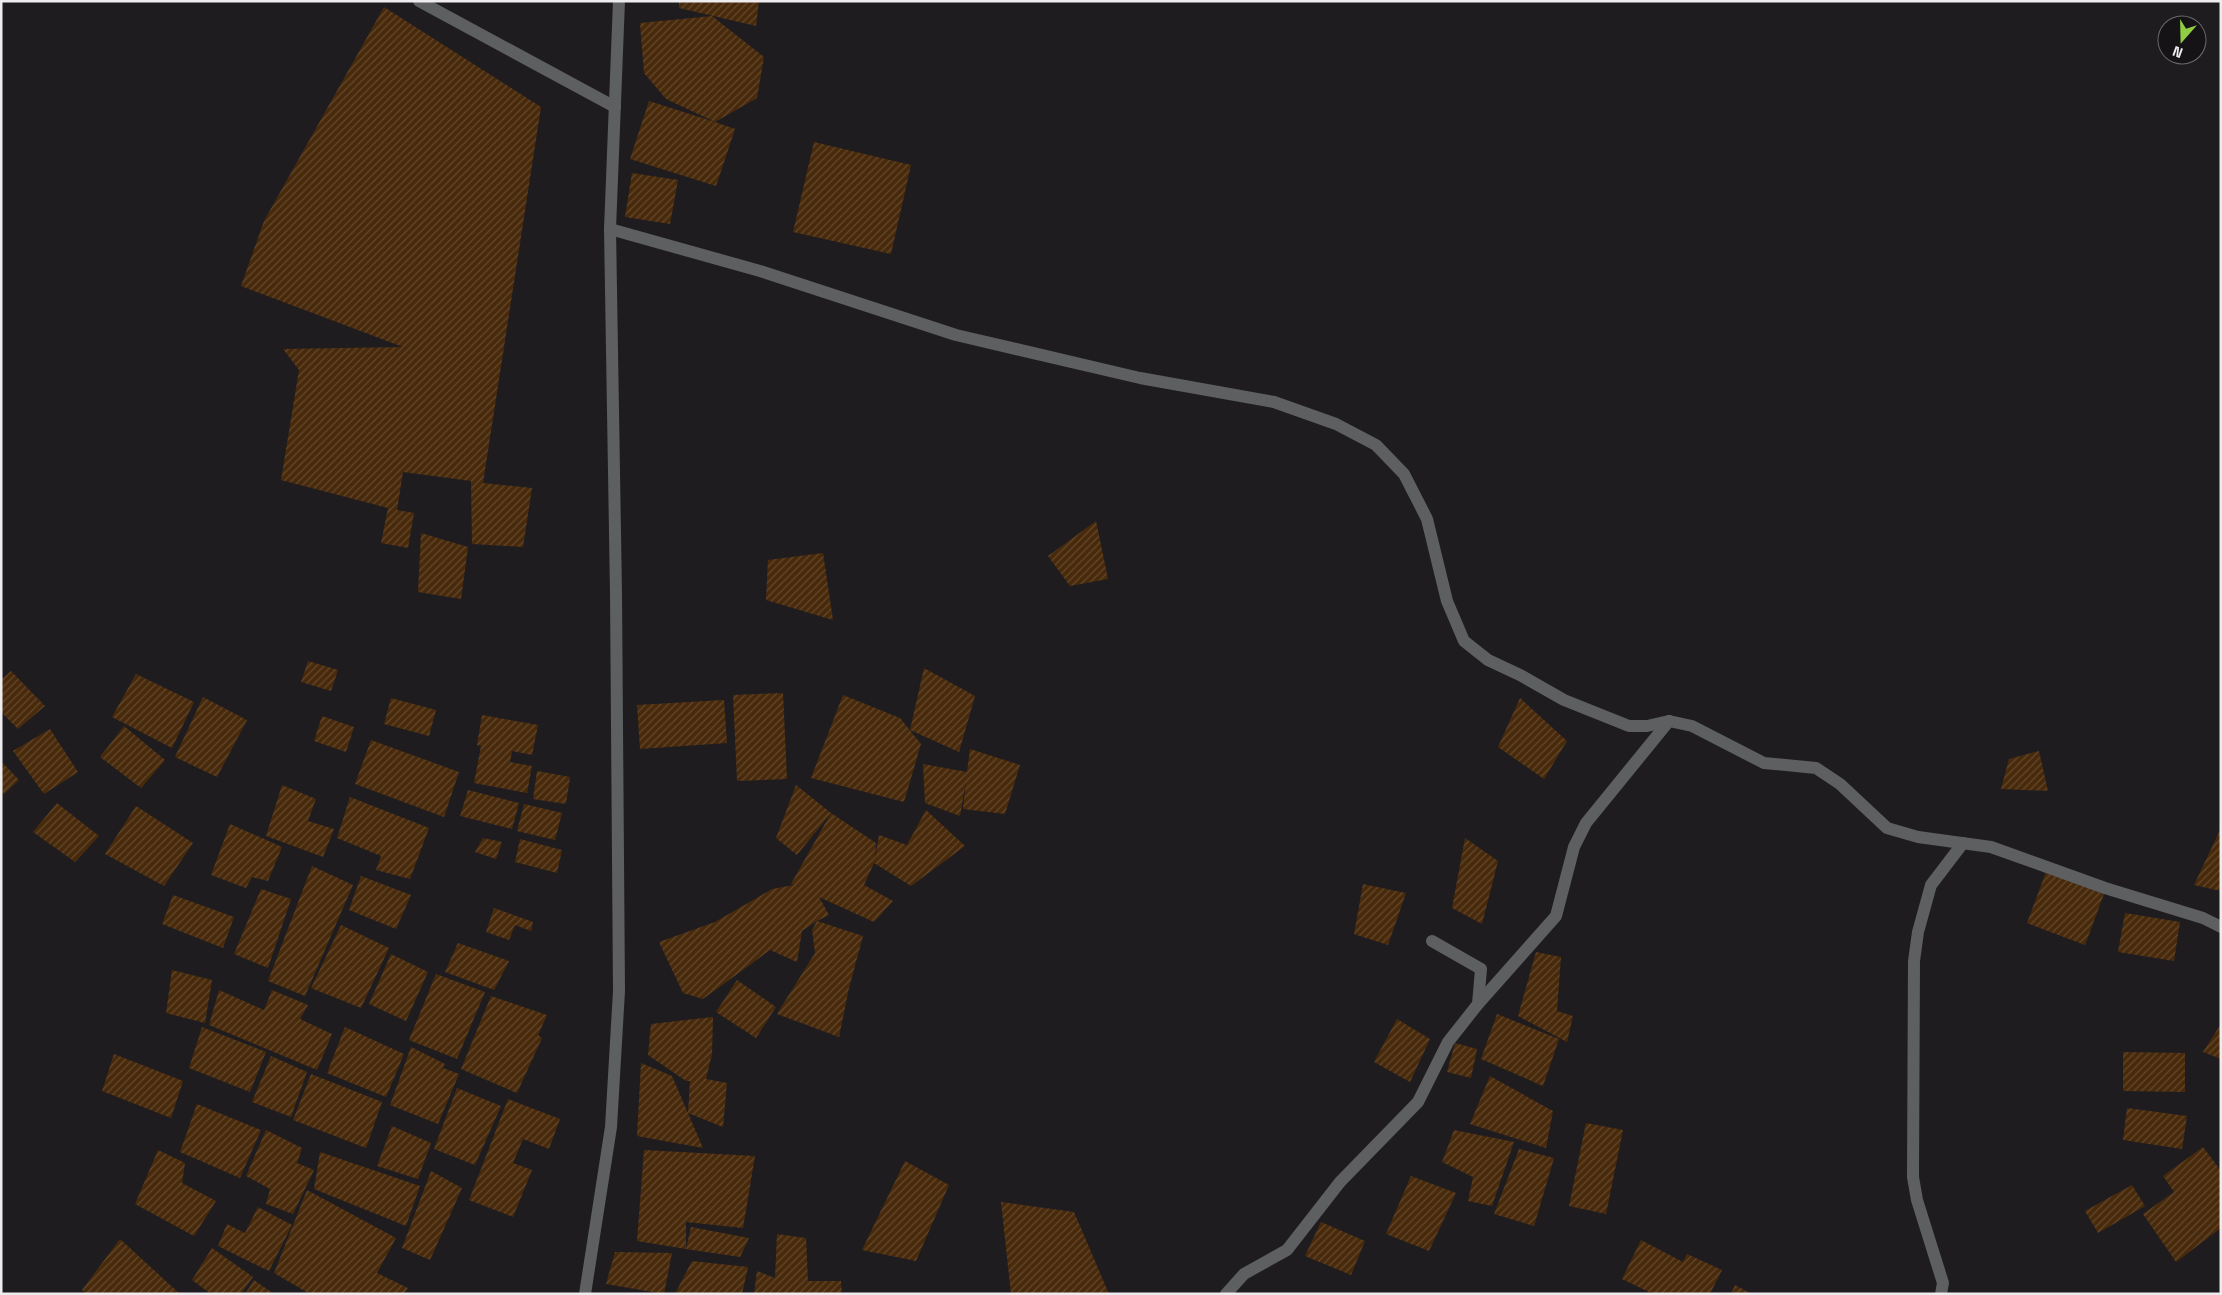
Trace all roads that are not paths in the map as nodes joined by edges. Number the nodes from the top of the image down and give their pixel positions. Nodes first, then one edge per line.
1 (419, 1) edge
2 (619, 1) edge
3 (615, 107) junction
4 (610, 229) junction
5 (1669, 721) junction
6 (1963, 843) junction
7 (2221, 926) edge
8 (1432, 941) dead end
9 (1478, 1004) junction
10 (585, 1294) edge
11 (1226, 1294) edge
12 (1941, 1294) edge

1 - 3 street
2 - 3 street
3 - 4 street
4 - 5 street
4 - 10 street
5 - 6 street
5 - 9 street
6 - 7 street
6 - 12 street
8 - 9 street
9 - 11 street

